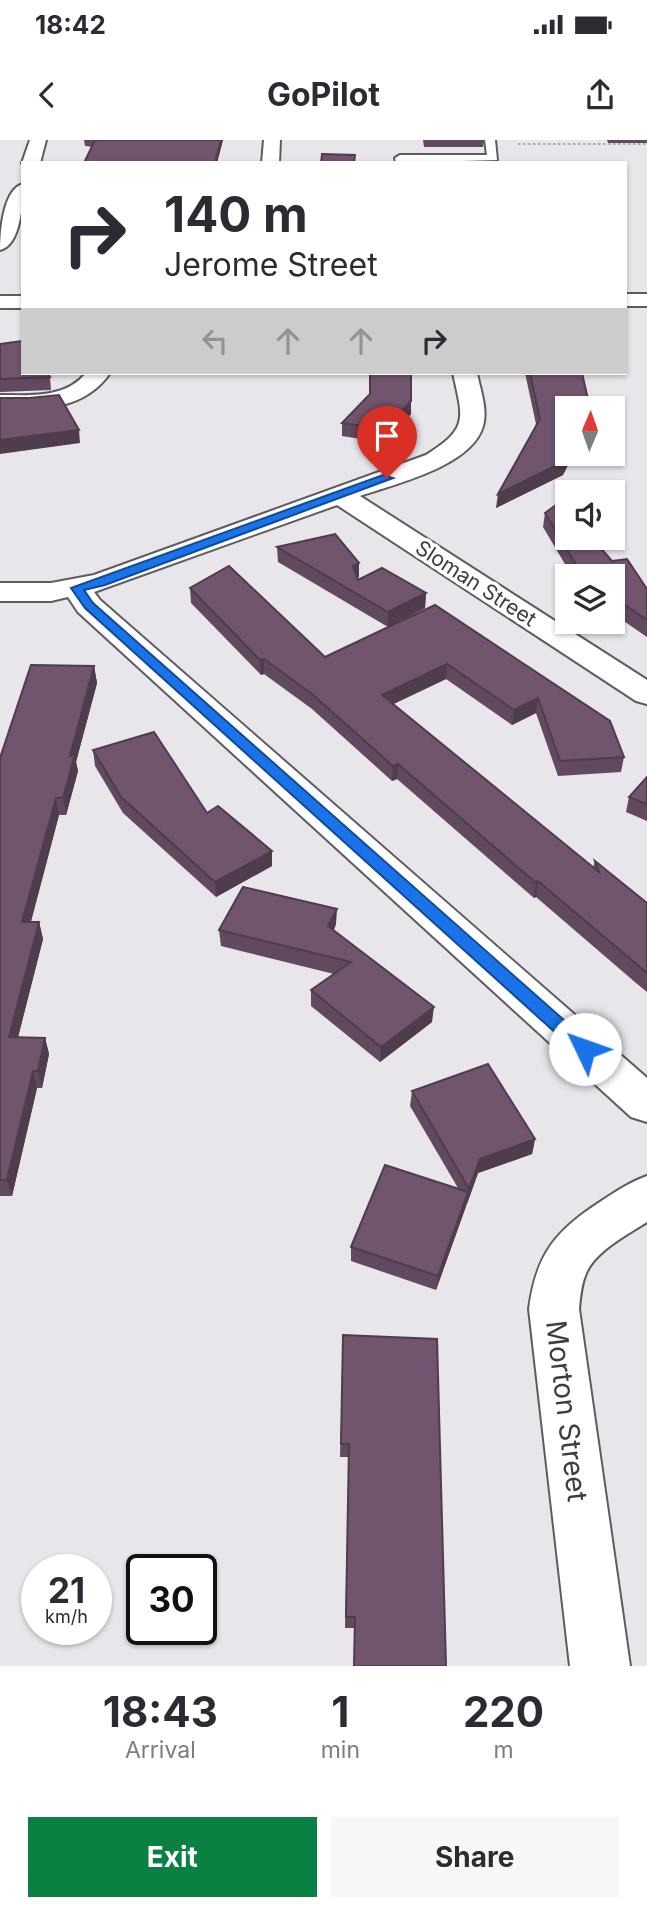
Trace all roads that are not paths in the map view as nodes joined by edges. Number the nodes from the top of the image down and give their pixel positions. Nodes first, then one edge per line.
1 (38, 140) edge
2 (272, 140) edge
3 (490, 140) edge
4 (32, 161) edge
5 (270, 161) edge
6 (401, 161) edge
7 (21, 195) edge
8 (11, 226) edge
9 (0, 244) edge
10 (627, 300) edge
11 (647, 300) edge
12 (0, 302) edge
13 (21, 302) edge
14 (97, 375) edge
15 (465, 375) edge
16 (0, 402) edge
17 (340, 495) junction
18 (77, 588) junction
19 (0, 592) edge
20 (647, 694) edge
21 (647, 1104) edge
22 (647, 1196) edge
23 (600, 1666) edge

1 - 4 street
2 - 5 street
3 - 6 lane
7 - 8 street
8 - 9 street
10 - 11 street
12 - 13 street
14 - 16 street
15 - 17 street
17 - 18 street
17 - 20 street, Sloman Street
18 - 19 street
18 - 21 street
22 - 23 street, Morton Street

